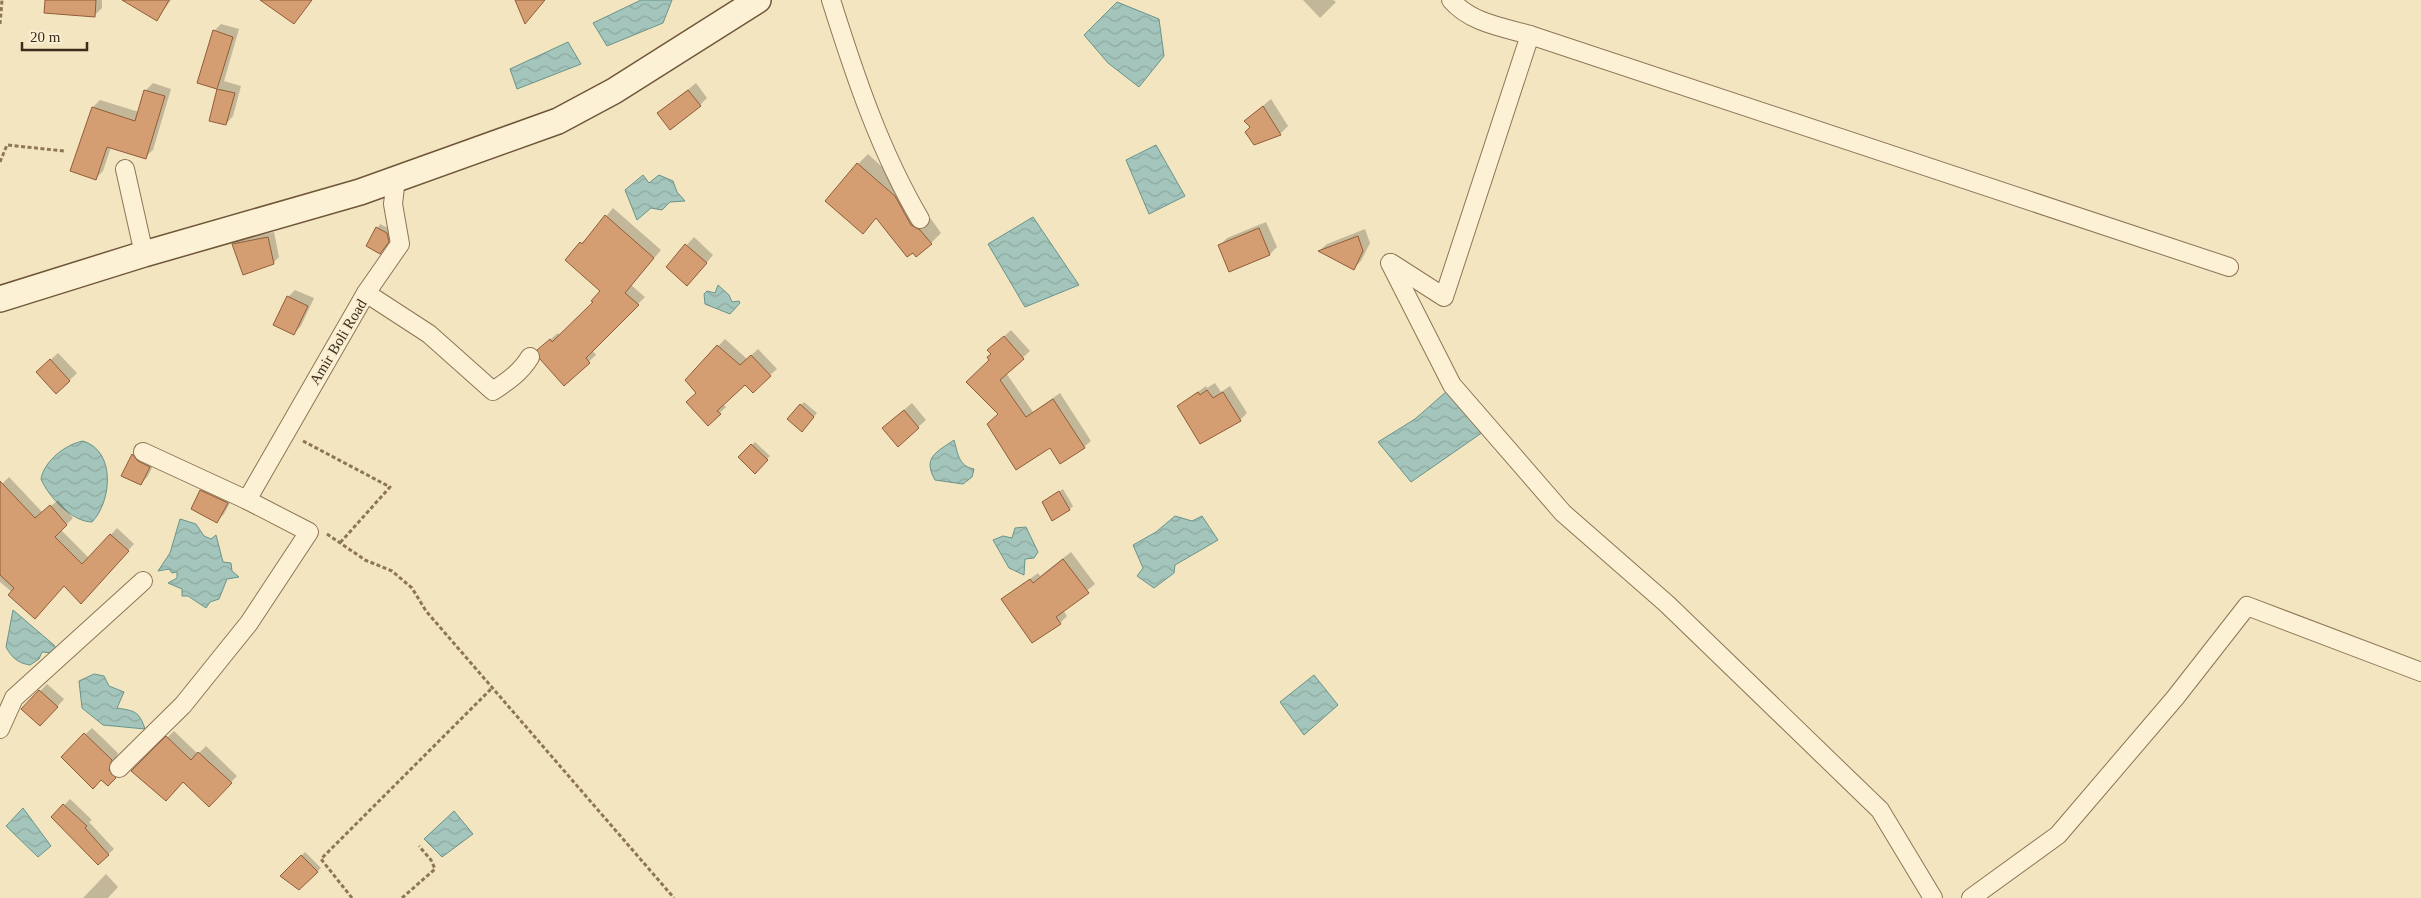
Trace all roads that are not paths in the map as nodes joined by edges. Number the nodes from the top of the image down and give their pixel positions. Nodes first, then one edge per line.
1 (758, 0) edge
2 (831, 0) edge
3 (1451, 0) edge
4 (1530, 35) junction
5 (125, 169) dead end
6 (396, 178) junction
7 (920, 220) dead end
8 (144, 254) junction
9 (2228, 267) dead end
10 (366, 293) junction
11 (0, 299) edge
12 (530, 357) dead end
13 (143, 452) dead end
14 (247, 500) junction
15 (143, 581) dead end
16 (2421, 672) edge
17 (0, 729) edge
18 (119, 768) dead end
19 (1933, 898) edge
20 (1971, 898) edge

1 - 6 main road
2 - 7 street
3 - 4 street
4 - 9 street
4 - 19 street
5 - 8 street
6 - 8 main road
6 - 10 street, Amir Boli Road
8 - 11 main road
10 - 12 street
10 - 14 street, Amir Boli Road
13 - 14 street
14 - 18 street
15 - 17 street
16 - 20 street

